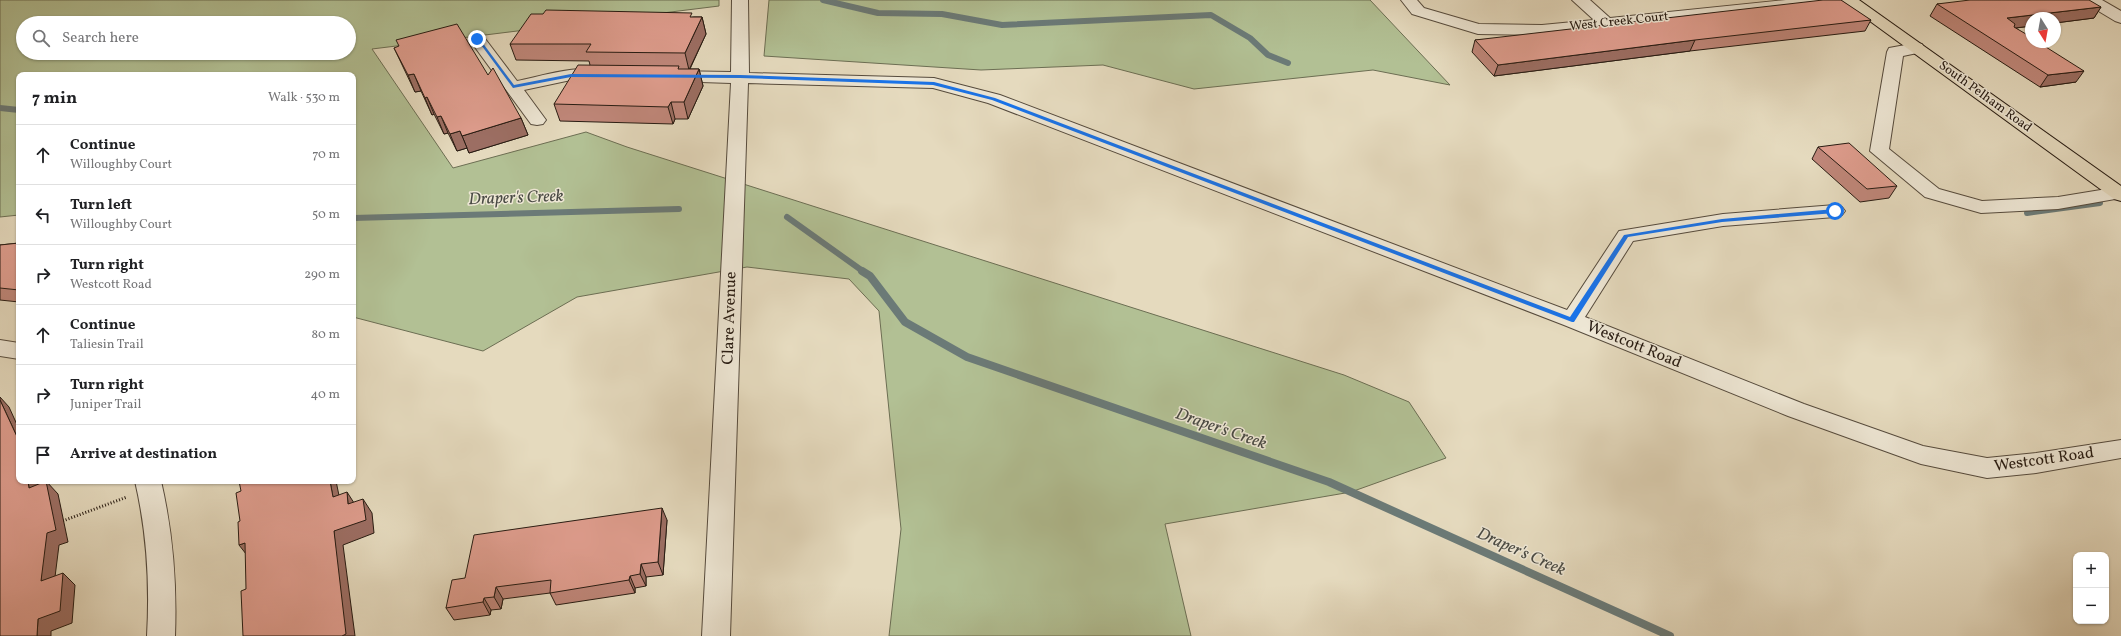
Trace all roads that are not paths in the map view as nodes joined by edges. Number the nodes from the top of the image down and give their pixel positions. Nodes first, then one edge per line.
1 (740, 0) edge
2 (1409, 0) edge
3 (1580, 0) edge
4 (1832, 0) edge
5 (1849, 0) edge
6 (2091, 0) edge
7 (2121, 18) edge
8 (1602, 19) dead end
9 (477, 39) dead end
10 (1916, 48) junction
11 (617, 76) edge
12 (655, 76) edge
13 (740, 77) junction
14 (513, 87) junction
15 (537, 120) dead end
16 (2120, 194) edge
17 (1835, 211) dead end
18 (1572, 320) junction
19 (0, 348) edge
20 (16, 351) edge
21 (2121, 448) edge
22 (149, 485) edge
23 (161, 636) edge
24 (716, 636) edge

1 - 13 street, Clare Avenue
2 - 4 street, West Creek Court
3 - 8 street
5 - 10 main road, South Pelham Road
6 - 7 street
9 - 14 street
10 - 16 main road, South Pelham Road
10 - 16 street
11 - 14 street
12 - 13 street, Westcott Road
13 - 18 street, Westcott Road
13 - 24 street, Clare Avenue
14 - 15 street
17 - 18 street
18 - 21 street, Westcott Road
19 - 20 street
22 - 23 street

